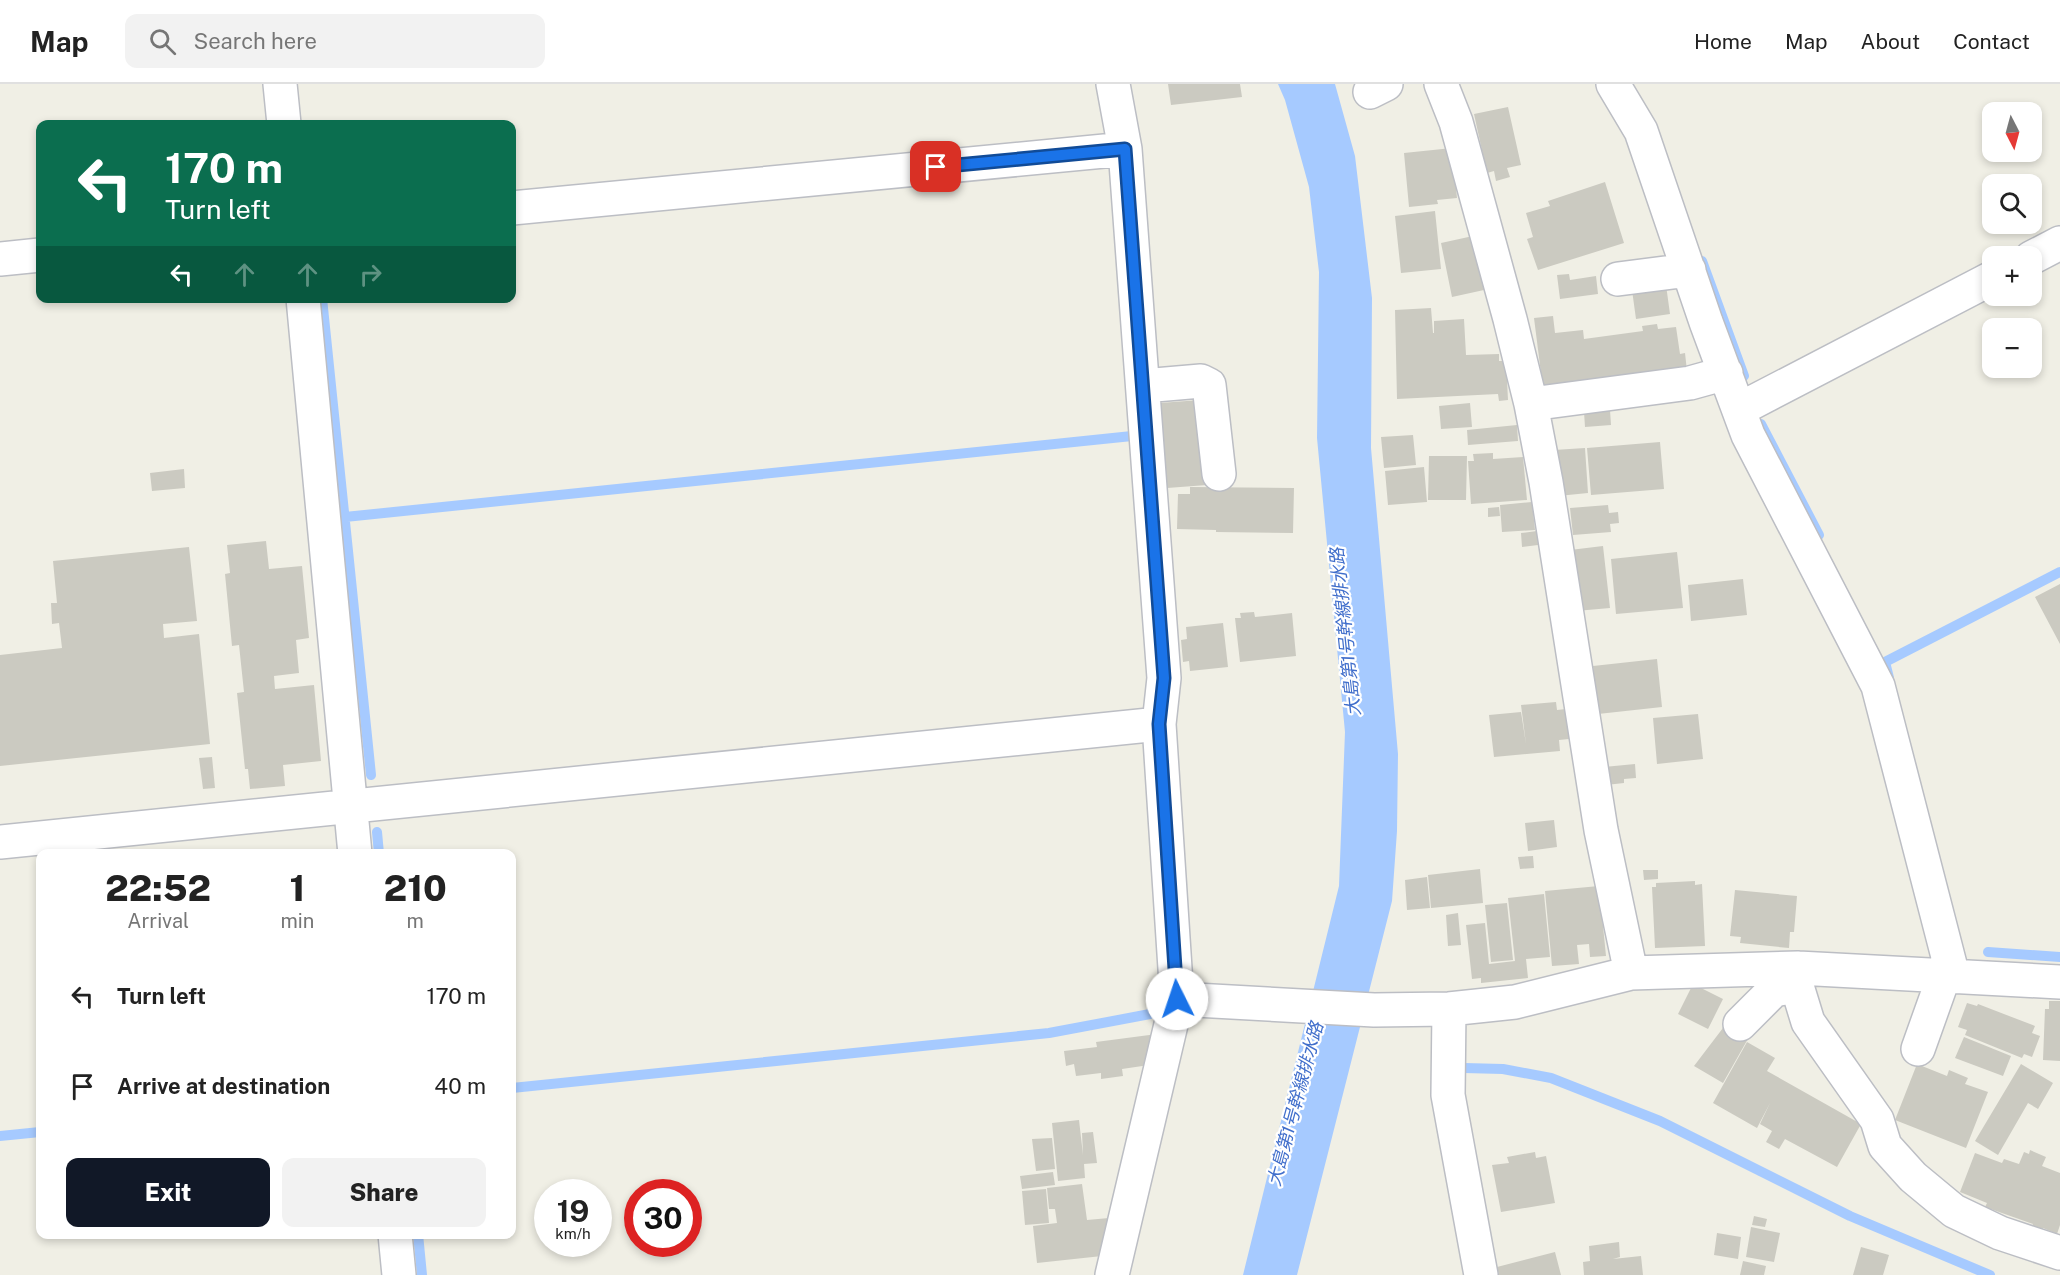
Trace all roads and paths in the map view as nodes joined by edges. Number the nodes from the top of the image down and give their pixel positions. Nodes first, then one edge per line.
1 (280, 84) edge
2 (1113, 84) edge
3 (1440, 84) edge
4 (1613, 84) edge
5 (284, 120) edge
6 (1125, 149) junction
7 (516, 208) edge
8 (2060, 243) edge
9 (2042, 252) edge
10 (36, 255) edge
11 (0, 259) edge
12 (1689, 270) junction
13 (1618, 279) dead end
14 (1982, 283) edge
15 (303, 303) edge
16 (1726, 373) junction
17 (1143, 386) junction
18 (1531, 404) junction
19 (1740, 409) junction
20 (1219, 474) dead end
21 (1159, 724) junction
22 (350, 807) junction
23 (0, 842) edge
24 (354, 849) edge
25 (1631, 973) junction
26 (1949, 976) junction
27 (1797, 977) junction
28 (2060, 982) edge
29 (1177, 999) junction
30 (1449, 1010) junction
31 (1740, 1024) dead end
32 (1918, 1049) dead end
33 (395, 1239) edge
34 (2060, 1253) edge
35 (399, 1275) edge
36 (1112, 1275) edge
37 (1481, 1275) edge

1 - 5 street
2 - 6 street
3 - 18 street
4 - 12 street
6 - 7 street
6 - 17 street
8 - 9 street
10 - 11 street
12 - 13 street
12 - 16 street
14 - 19 street
15 - 22 street
16 - 18 street
16 - 19 street
17 - 20 street
17 - 21 street
18 - 25 street
19 - 26 street
21 - 22 street
21 - 29 street
22 - 23 street
22 - 24 street
25 - 27 street
25 - 30 street
26 - 27 street
26 - 28 street
26 - 32 street
27 - 31 street
27 - 34 street
29 - 30 street
29 - 36 street
30 - 37 street
33 - 35 street

